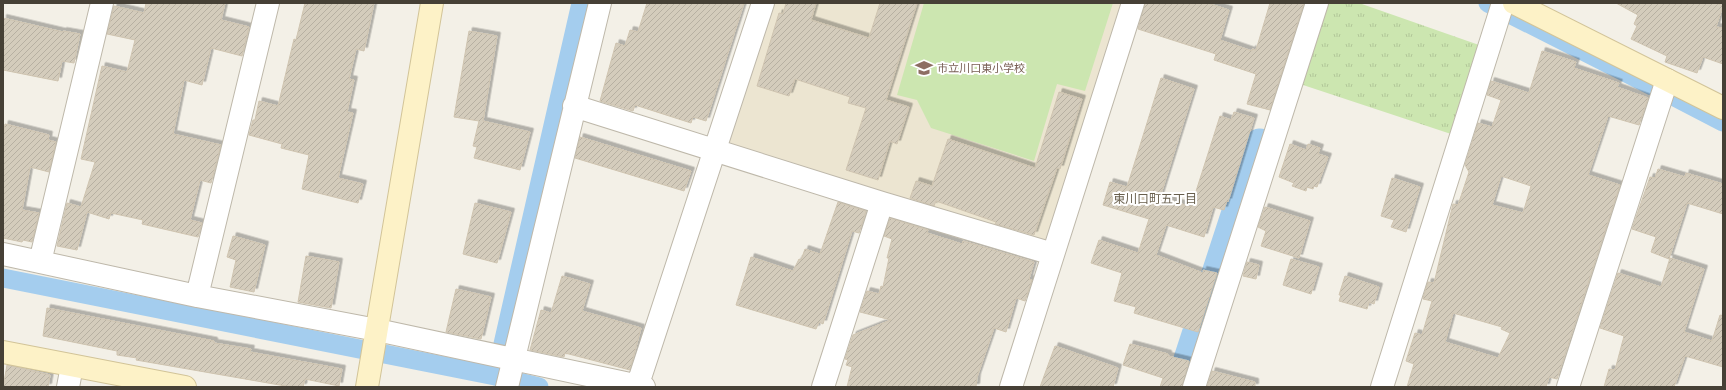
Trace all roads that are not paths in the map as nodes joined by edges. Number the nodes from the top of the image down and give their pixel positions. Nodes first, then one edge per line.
1 (102, 3) edge
2 (268, 3) edge
3 (432, 3) edge
4 (600, 3) edge
5 (762, 3) edge
6 (1133, 3) edge
7 (1317, 3) edge
8 (1503, 3) edge
9 (1514, 3) edge
10 (1667, 80) junction
11 (574, 106) junction
12 (1723, 108) edge
13 (714, 150) junction
14 (882, 203) junction
15 (3, 254) edge
16 (1053, 254) junction
17 (40, 262) junction
18 (197, 296) junction
19 (377, 334) junction
20 (3, 352) edge
21 (506, 360) junction
22 (70, 377) edge
23 (368, 378) edge
24 (185, 387) edge
25 (507, 387) edge
26 (640, 387) edge
27 (823, 387) edge
28 (1012, 387) edge
29 (1194, 387) edge
30 (1382, 387) edge
31 (1568, 387) edge

1 - 17 street
2 - 18 street
3 - 19 street
4 - 11 street
5 - 13 street
6 - 16 street
7 - 29 street
8 - 30 street
9 - 10 street
10 - 12 street
10 - 31 street
11 - 13 street
11 - 21 street
13 - 14 street
13 - 26 street
14 - 16 street
14 - 27 street
15 - 17 street
16 - 28 street
17 - 18 street
18 - 19 street
19 - 21 street
19 - 23 street
20 - 22 street
21 - 25 street
21 - 26 street
22 - 24 street

